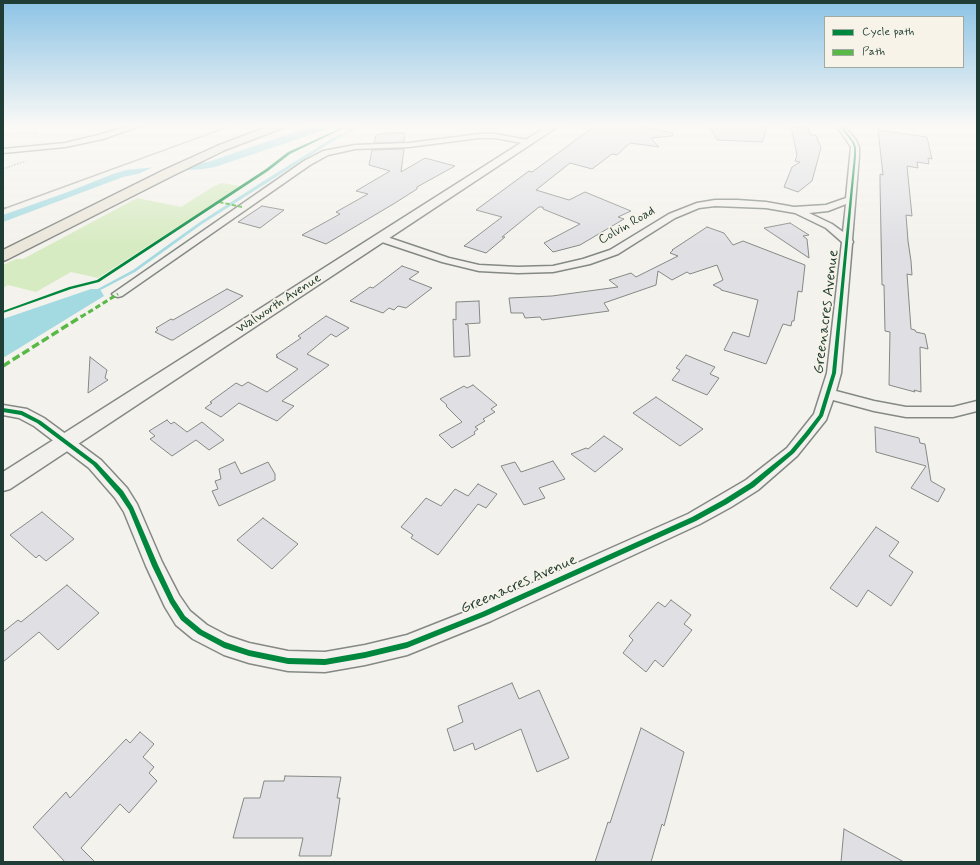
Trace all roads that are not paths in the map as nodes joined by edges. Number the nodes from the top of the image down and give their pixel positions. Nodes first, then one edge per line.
1 (176, 165) edge
2 (181, 165) edge
3 (304, 165) edge
4 (492, 165) edge
5 (854, 165) edge
6 (168, 169) junction
7 (851, 199) junction
8 (86, 206) junction
9 (794, 210) junction
10 (28, 228) dead end
11 (380, 238) junction
12 (848, 242) junction
13 (3, 247) edge
14 (3, 256) edge
15 (118, 294) dead end
16 (828, 394) junction
17 (977, 406) edge
18 (3, 410) edge
19 (66, 442) junction
20 (3, 483) edge

1 - 6 highway
2 - 6 highway
3 - 15 street
4 - 11 street, Walworth Avenue
5 - 7 street, Greenacres Avenue
6 - 8 highway
6 - 14 highway
7 - 9 street, Colvin Road
7 - 12 street, Greenacres Avenue
8 - 10 highway
8 - 13 highway
9 - 11 street, Colvin Road
9 - 12 street, Colvin Road
11 - 19 street, Walworth Avenue
12 - 16 street, Greenacres Avenue
16 - 17 street
16 - 19 street, Greenacres Avenue
18 - 19 street, Greenacres Avenue
19 - 20 street, Walworth Avenue

